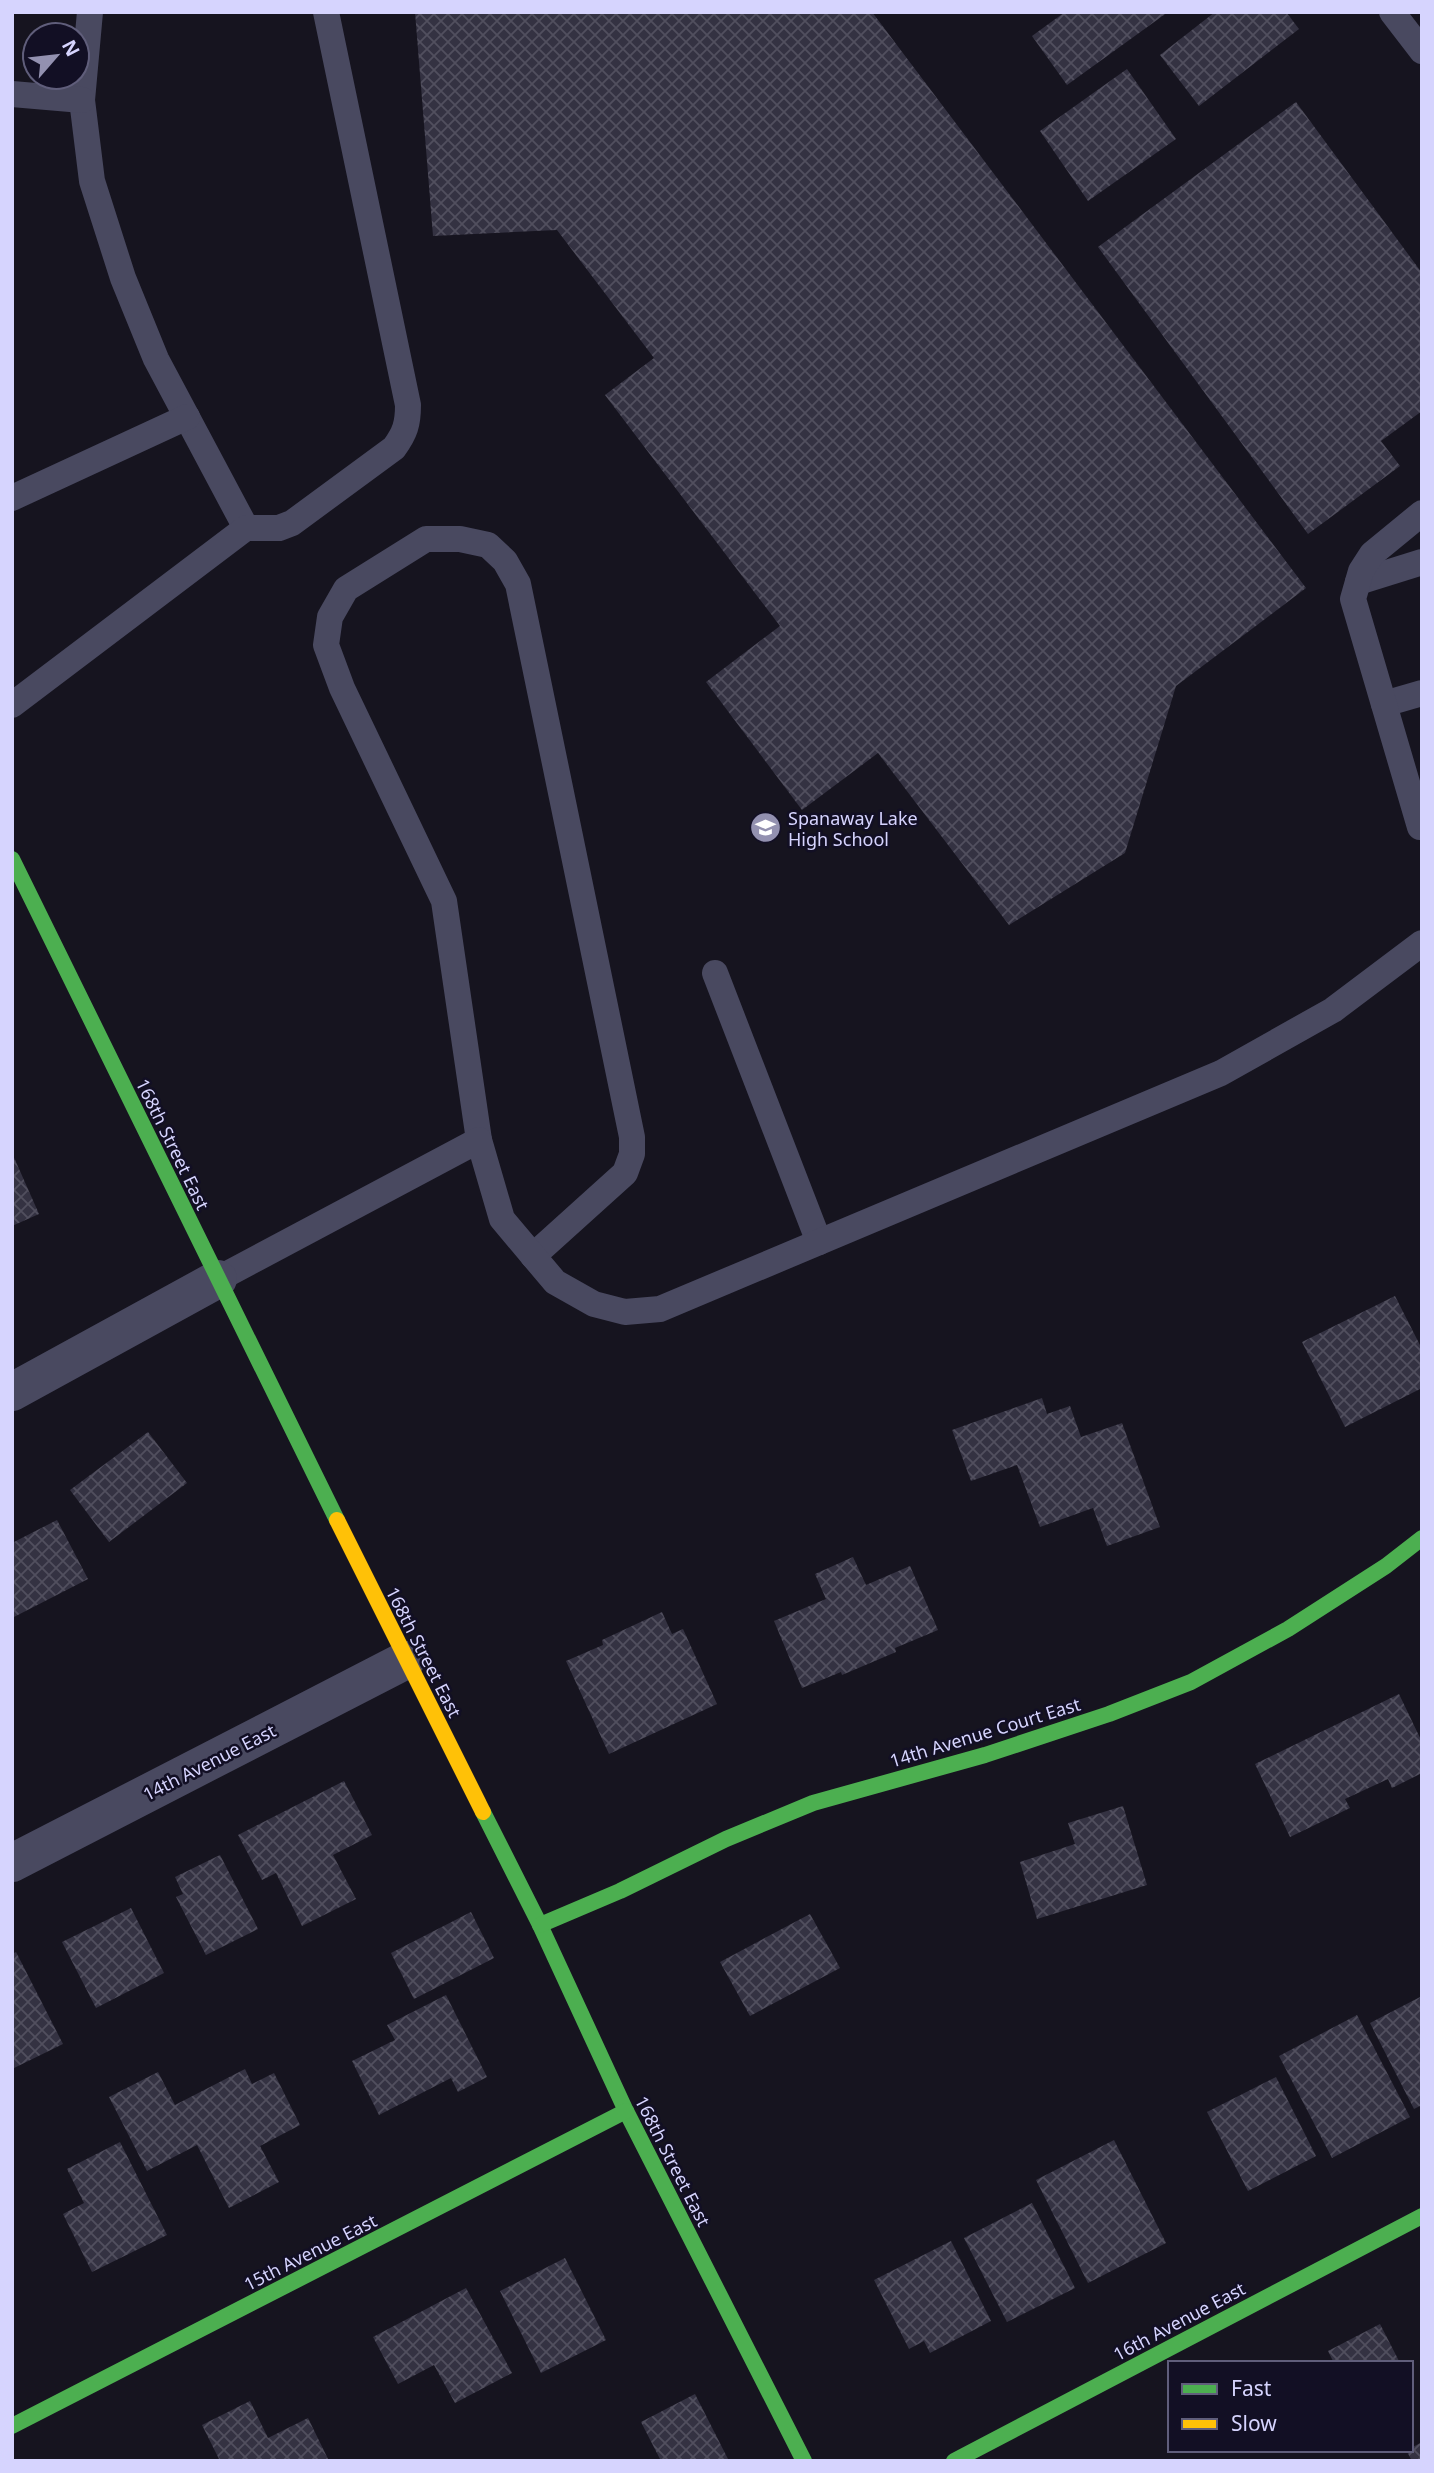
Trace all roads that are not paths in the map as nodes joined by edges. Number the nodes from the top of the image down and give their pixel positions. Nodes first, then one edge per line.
1 (90, 12) edge
2 (326, 12) edge
3 (1392, 12) edge
4 (1422, 51) edge
5 (12, 94) edge
6 (82, 100) junction
7 (187, 417) junction
8 (12, 498) edge
9 (1422, 513) edge
10 (246, 528) junction
11 (1422, 562) edge
12 (1357, 582) junction
13 (1422, 692) edge
14 (1384, 704) junction
15 (12, 705) edge
16 (1421, 830) edge
17 (12, 859) edge
18 (1422, 943) edge
19 (715, 974) dead end
20 (479, 1140) junction
21 (819, 1242) junction
22 (533, 1256) junction
23 (218, 1279) junction
24 (12, 1392) edge
25 (1422, 1538) edge
26 (406, 1660) junction
27 (12, 1863) edge
28 (540, 1925) junction
29 (626, 2111) junction
30 (1422, 2216) edge
31 (12, 2426) edge
32 (804, 2461) edge
33 (954, 2461) edge

1 - 6 lane
2 - 10 lane
3 - 4 lane
5 - 6 lane
6 - 7 lane
7 - 8 lane
7 - 10 lane
9 - 12 lane
10 - 15 lane
11 - 12 lane
12 - 14 lane
13 - 14 lane
14 - 16 lane
17 - 23 street, 168th Street East
18 - 21 lane
19 - 21 lane
20 - 22 lane
20 - 22 lane
20 - 23 lane
21 - 22 lane
23 - 24 street
23 - 26 street, 168th Street East
25 - 28 street, 14th Avenue Court East
26 - 27 street, 14th Avenue East
26 - 28 street, 168th Street East
28 - 29 street, 168th Street East
29 - 31 street, 15th Avenue East
29 - 32 street, 168th Street East
30 - 33 street, 16th Avenue East

